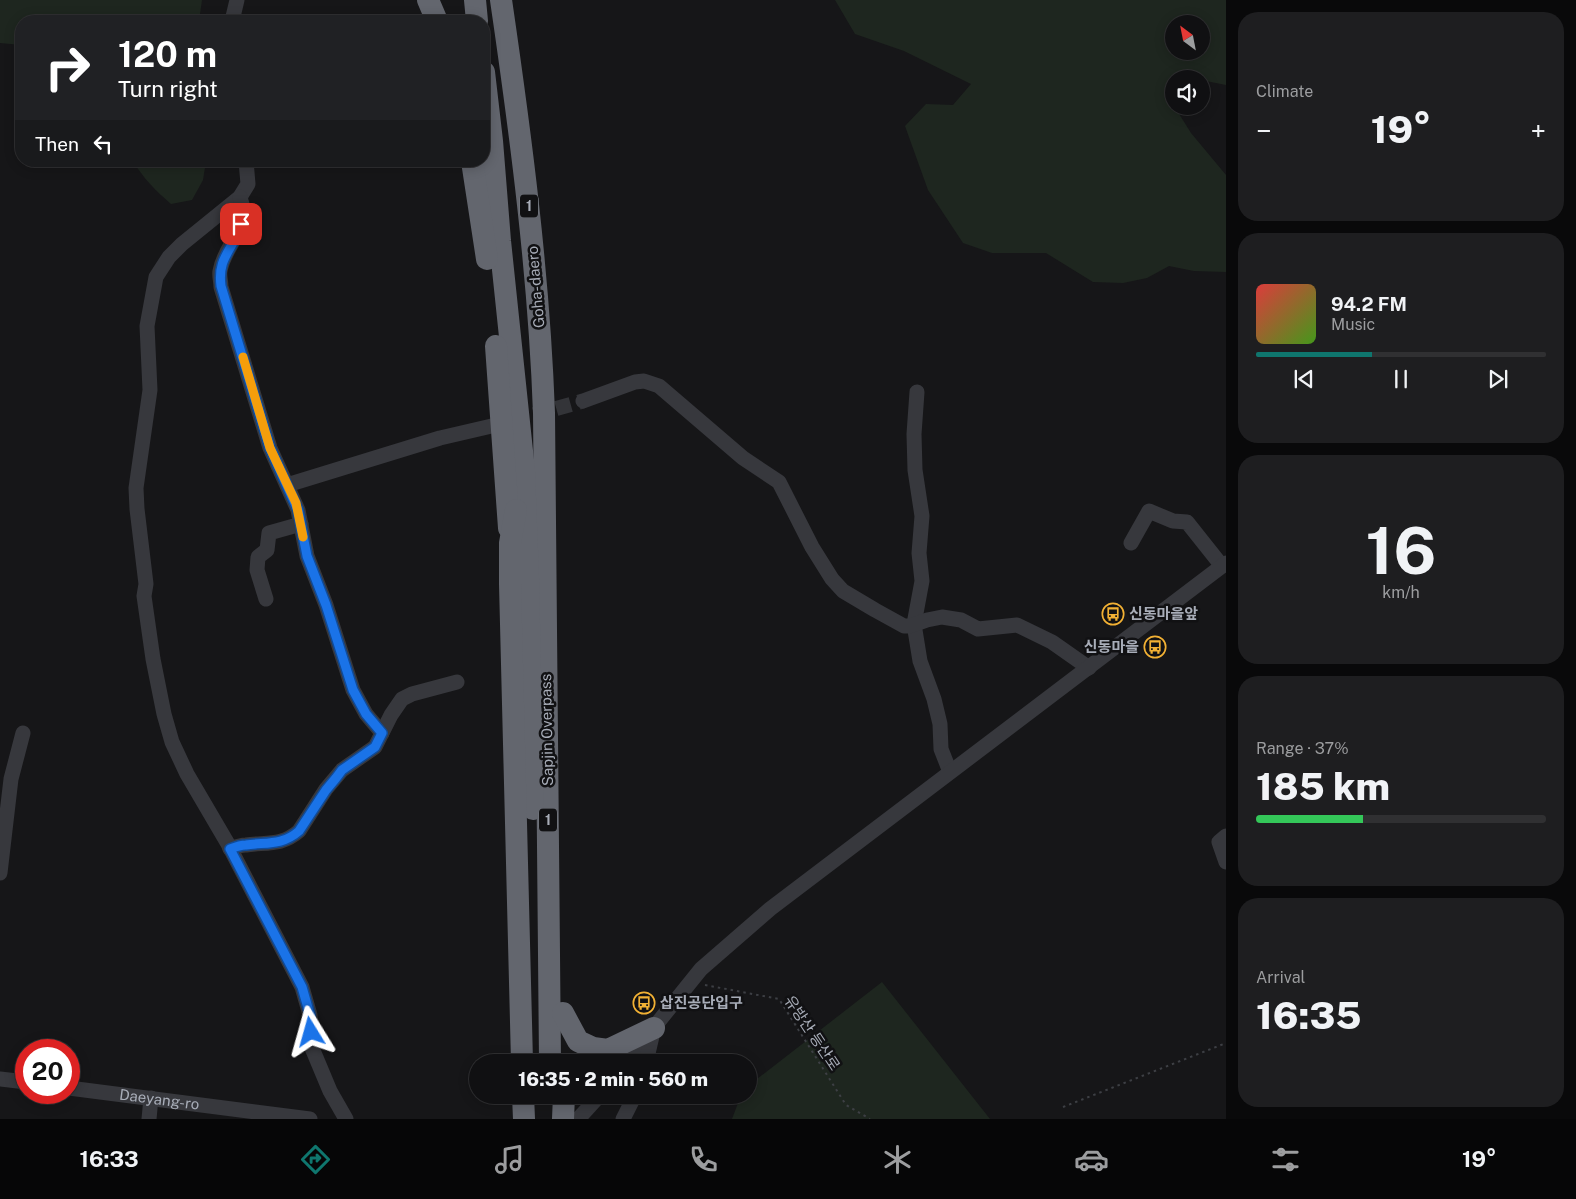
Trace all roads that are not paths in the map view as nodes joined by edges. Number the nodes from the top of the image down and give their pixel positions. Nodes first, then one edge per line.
1 (237, 0) edge
2 (428, 0) edge
3 (475, 0) edge
4 (501, 0) edge
5 (233, 15) edge
6 (434, 15) edge
7 (476, 15) edge
8 (490, 124) edge
9 (247, 167) edge
10 (473, 167) edge
11 (240, 197) junction
12 (917, 392) dead end
13 (583, 401) tunnel mouth
14 (544, 413) junction
15 (496, 425) tunnel mouth
16 (524, 470) junction
17 (287, 485) junction
18 (301, 524) junction
19 (1131, 543) dead end
20 (510, 544) junction
21 (1224, 565) edge
22 (537, 577) junction
23 (266, 600) dead end
24 (914, 624) junction
25 (1089, 668) junction
26 (457, 682) dead end
27 (23, 733) dead end
28 (382, 733) junction
29 (950, 772) junction
30 (1226, 836) edge
31 (230, 849) junction
32 (1226, 862) edge
33 (0, 873) edge
34 (563, 1013) junction
35 (654, 1028) junction
36 (522, 1054) edge
37 (537, 1054) edge
38 (550, 1054) edge
39 (564, 1054) edge
40 (633, 1054) edge
41 (648, 1054) edge
42 (0, 1079) edge
43 (15, 1081) edge
44 (80, 1089) edge
45 (151, 1098) junction
46 (523, 1104) edge
47 (537, 1104) edge
48 (551, 1104) edge
49 (564, 1104) edge
50 (592, 1104) edge
51 (631, 1104) edge
52 (149, 1119) edge
53 (310, 1119) edge
54 (346, 1119) edge
55 (524, 1119) edge
56 (537, 1119) edge
57 (551, 1119) edge
58 (563, 1119) edge
59 (578, 1119) edge
60 (623, 1119) edge

1 - 5 street
2 - 6 highway
3 - 7 highway
4 - 14 highway, Goha-daero / 1
8 - 16 highway, Goha-daero / 1
9 - 11 street
10 - 20 highway
11 - 17 street
11 - 31 street
12 - 24 street
13 - 24 street
14 - 22 highway, Goha-daero / 1
14 - 34 highway
15 - 17 street
16 - 20 highway
16 - 22 highway, Goha-daero / 1
17 - 18 street
18 - 23 street
18 - 28 street
19 - 21 street
20 - 36 highway
21 - 25 street
22 - 37 highway, Sapjin Overpass / 1
22 - 38 highway, Sapjin Overpass / 1
24 - 25 street
24 - 29 street
25 - 29 street
26 - 28 street
27 - 33 street
28 - 31 street
29 - 35 street
30 - 32 street
31 - 54 street
34 - 35 highway
34 - 39 highway
35 - 40 street
35 - 41 street
42 - 43 street
44 - 45 street, Daeyang-ro
45 - 52 street
45 - 53 street, Daeyang-ro
46 - 55 highway
47 - 56 highway
48 - 57 highway
49 - 58 highway
50 - 59 street
51 - 60 street

